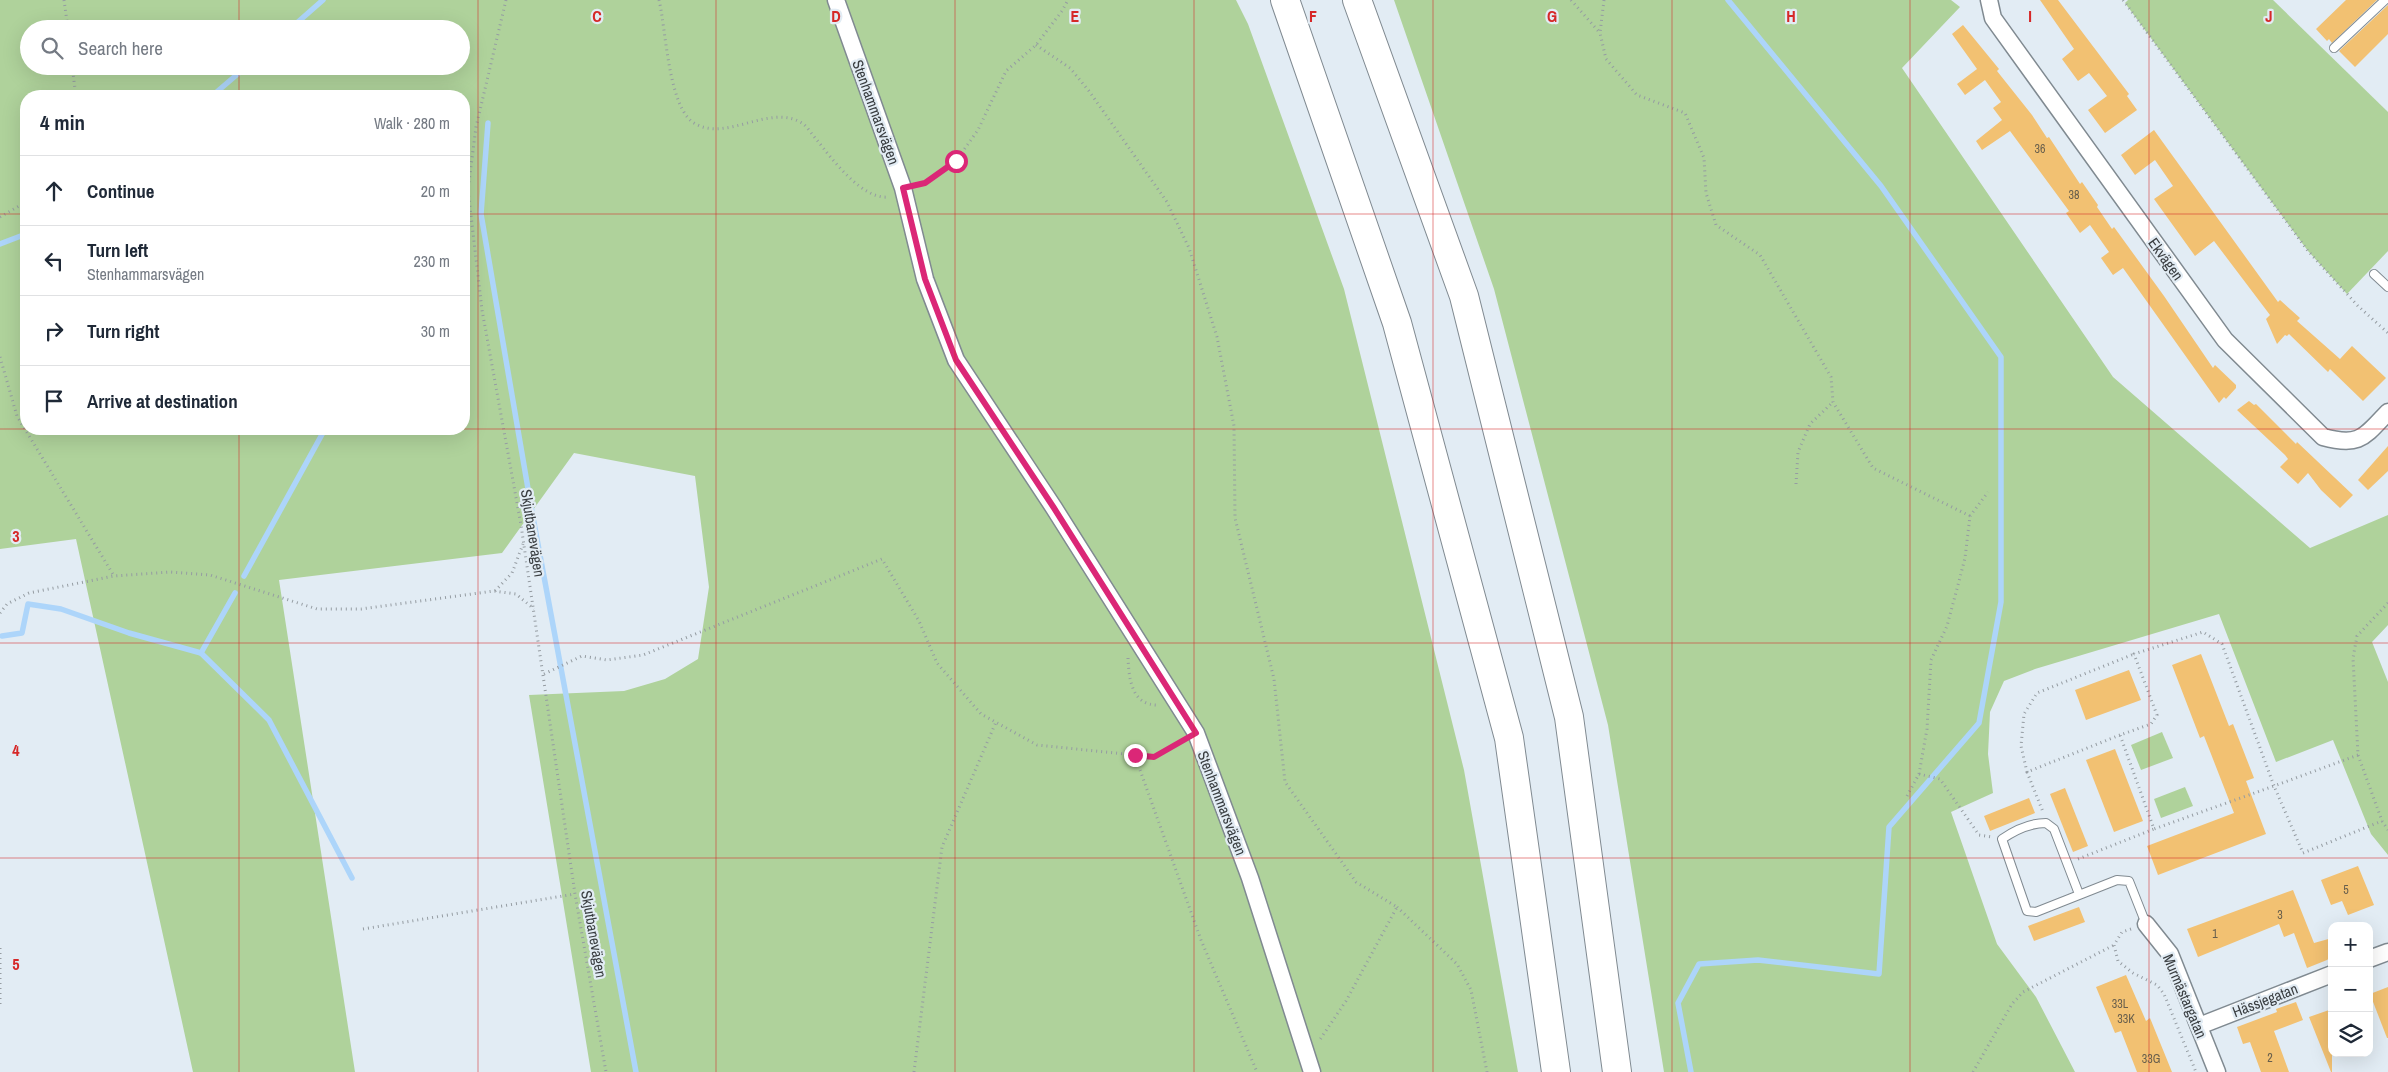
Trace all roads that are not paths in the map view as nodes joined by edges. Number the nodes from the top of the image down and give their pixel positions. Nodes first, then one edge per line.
1 (836, 0) edge
2 (1285, 0) edge
3 (1357, 0) edge
4 (1989, 0) edge
5 (2385, 0) edge
6 (2334, 48) dead end
7 (2374, 274) dead end
8 (2388, 287) edge
9 (2388, 412) edge
10 (2079, 894) junction
11 (2146, 924) joint
12 (2388, 952) edge
13 (2373, 958) edge
14 (2328, 976) edge
15 (2199, 1026) junction
16 (1309, 1065) edge
17 (1556, 1072) edge
18 (1617, 1072) edge
19 (2217, 1072) edge

1 - 16 street, Stenhammarsvägen
2 - 17 highway
3 - 18 highway
4 - 9 street, Ekvägen
5 - 6 lane
7 - 8 lane
10 - 10 lane
10 - 11 lane
11 - 15 street, Murmästargatan
12 - 13 street
14 - 15 street, Hässjegatan
15 - 19 street, Murmästargatan

